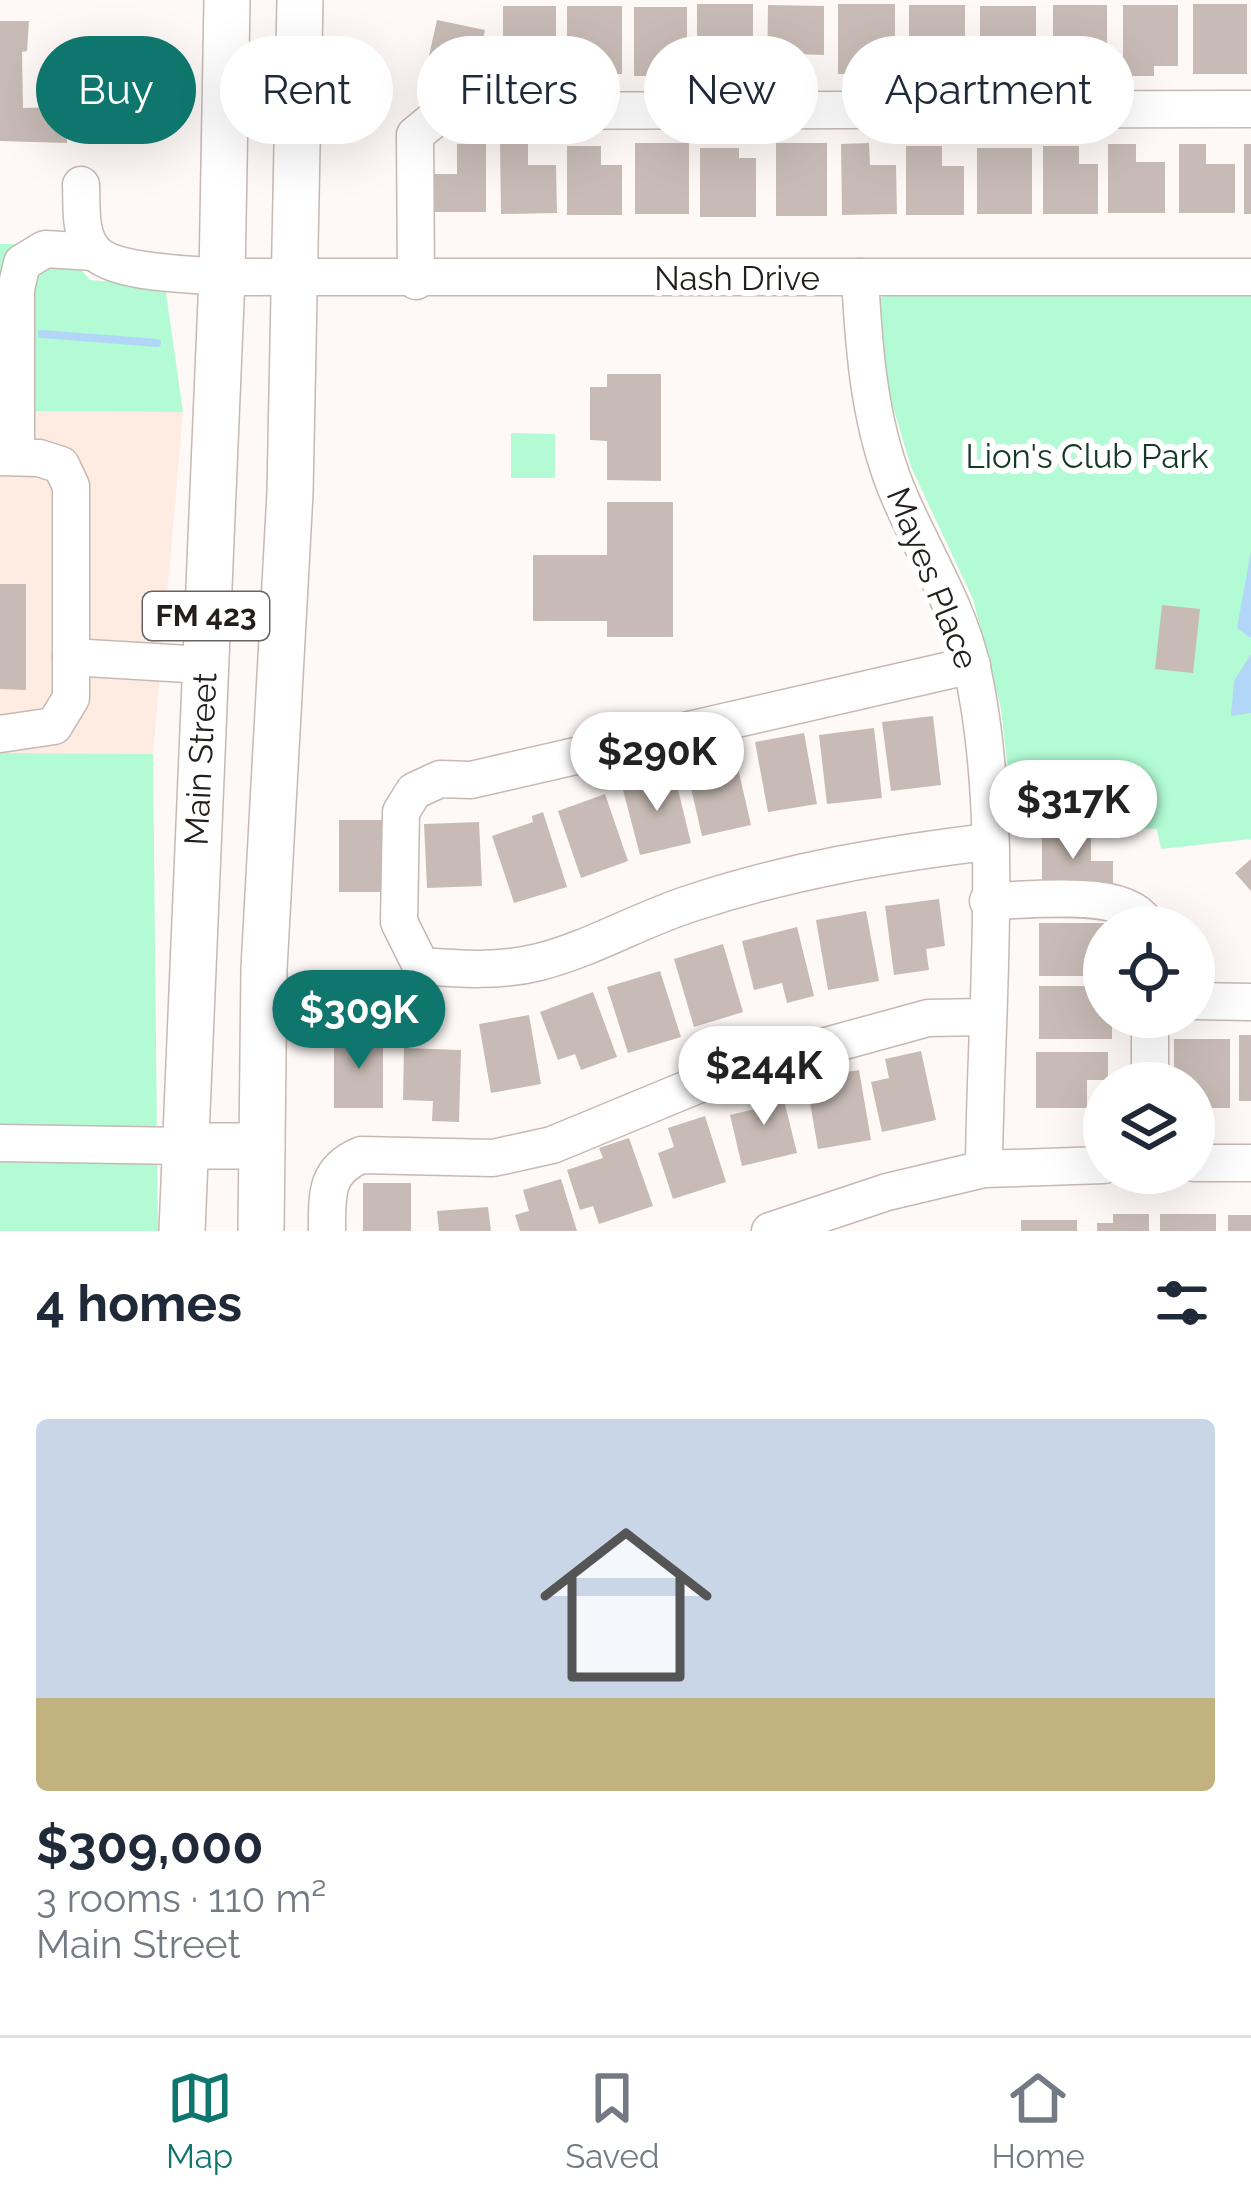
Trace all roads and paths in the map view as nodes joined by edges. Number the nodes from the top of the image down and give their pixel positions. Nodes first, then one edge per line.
1 (227, 0) edge
2 (300, 0) edge
3 (1251, 109) edge
4 (81, 185) dead end
5 (94, 252) junction
6 (223, 277) junction
7 (1251, 277) edge
8 (296, 278) junction
9 (860, 278) junction
10 (416, 280) junction
11 (8, 457) edge
12 (71, 657) junction
13 (204, 665) junction
14 (972, 665) junction
15 (0, 734) edge
16 (987, 842) junction
17 (988, 901) junction
18 (1130, 906) edge
19 (1215, 1001) edge
20 (1251, 1002) edge
21 (985, 1017) junction
22 (0, 1143) edge
23 (183, 1146) junction
24 (262, 1146) junction
25 (1215, 1163) edge
26 (1251, 1163) edge
27 (1083, 1166) edge
28 (984, 1169) junction
29 (790, 1228) edge
30 (182, 1231) edge
31 (261, 1231) edge
32 (327, 1231) edge

1 - 6 main road, Main Street / FM 423
2 - 8 main road, FM 423
3 - 10 street
4 - 5 street
5 - 6 street, Nash Drive
5 - 11 street, Nash Drive
6 - 8 street, Nash Drive
6 - 13 main road, Main Street / FM 423
7 - 9 street, Nash Drive
8 - 10 street, Nash Drive
8 - 24 main road, FM 423
9 - 10 street, Nash Drive
9 - 14 street, Mayes Place
11 - 12 street
12 - 13 street
12 - 15 street
13 - 23 main road, Main Street / FM 423
14 - 16 street, Mayes Place
14 - 16 street
16 - 17 street, Mayes Place
17 - 18 street
17 - 21 street, Mayes Place
19 - 20 street
21 - 28 street, Mayes Place
21 - 32 street
22 - 23 street
23 - 24 main road
23 - 30 main road, Main Street / FM 423
24 - 31 main road, FM 423
25 - 26 street
27 - 28 street
28 - 29 street

